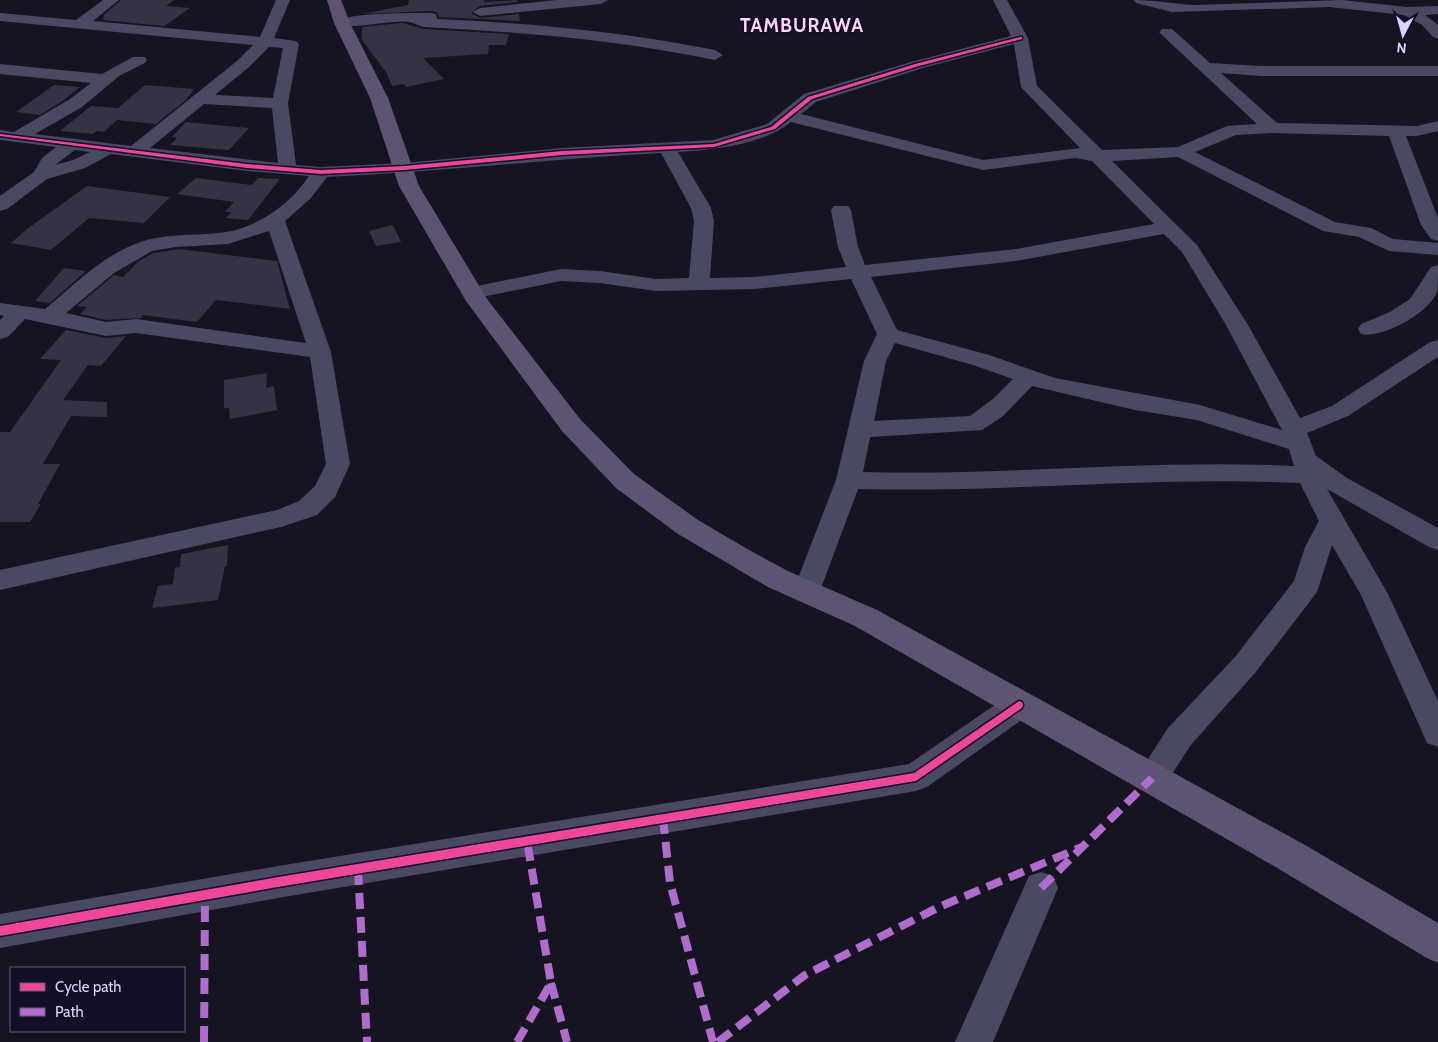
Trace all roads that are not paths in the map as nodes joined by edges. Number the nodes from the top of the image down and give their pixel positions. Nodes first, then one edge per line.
1 (112, 0) edge
2 (283, 0) edge
3 (601, 0) edge
4 (1000, 0) edge
5 (1141, 0) edge
6 (1327, 1) edge
7 (1249, 2) edge
8 (1438, 10) edge
9 (338, 11) edge
10 (1407, 11) junction
11 (0, 17) edge
12 (413, 18) junction
13 (80, 24) junction
14 (1167, 32) dead end
15 (172, 34) junction
16 (1438, 34) edge
17 (1020, 38) junction
18 (265, 42) junction
19 (716, 55) dead end
20 (139, 60) dead end
21 (1206, 67) junction
22 (0, 69) edge
23 (1438, 71) edge
24 (103, 79) junction
25 (201, 99) junction
26 (280, 103) junction
27 (788, 116) junction
28 (1438, 126) edge
29 (1272, 128) junction
30 (1396, 132) junction
31 (8, 136) edge
32 (71, 144) junction
33 (666, 147) junction
34 (110, 148) junction
35 (136, 152) junction
36 (1181, 152) junction
37 (1096, 156) junction
38 (404, 168) junction
39 (287, 170) junction
40 (321, 172) junction
41 (41, 175) junction
42 (0, 205) edge
43 (841, 210) dead end
44 (275, 220) junction
45 (1169, 227) junction
46 (1438, 235) edge
47 (1438, 249) edge
48 (857, 270) junction
49 (1438, 271) edge
50 (699, 284) junction
51 (472, 293) junction
52 (1431, 300) edge
53 (50, 316) junction
54 (6, 320) edge
55 (1369, 329) dead end
56 (888, 334) junction
57 (1438, 347) edge
58 (320, 352) junction
59 (1027, 377) junction
60 (859, 430) junction
61 (1302, 452) junction
62 (849, 480) junction
63 (1332, 521) junction
64 (1438, 540) edge
65 (0, 580) edge
66 (806, 591) junction
67 (1019, 704) junction
68 (1435, 720) edge
69 (1152, 778) junction
70 (1041, 888) dead end
71 (0, 931) edge
72 (1438, 944) edge
73 (974, 1042) edge

1 - 13 street
2 - 18 street
3 - 12 street
4 - 17 street
5 - 7 street
6 - 7 street
6 - 10 street
8 - 10 street
9 - 12 street
9 - 38 main road
10 - 16 street
11 - 13 street
12 - 19 street
13 - 15 street
14 - 21 street
15 - 18 street
15 - 24 street
17 - 27 street
17 - 37 street
18 - 25 street
18 - 26 street
20 - 24 street
21 - 23 street
21 - 29 street
22 - 24 street
24 - 31 street
25 - 26 street
25 - 35 street
26 - 39 street
27 - 33 street
27 - 37 street
28 - 30 street
29 - 30 street
29 - 36 street
30 - 46 street
31 - 32 street
32 - 34 street
32 - 41 street
33 - 38 street
33 - 50 street
34 - 35 street
34 - 41 street
35 - 39 street
36 - 37 street
36 - 47 street
37 - 45 street
38 - 40 street
38 - 51 main road
39 - 40 street
40 - 44 street
41 - 42 street
43 - 48 street
44 - 53 street
44 - 58 street
45 - 48 street
45 - 61 street
48 - 50 street
48 - 56 street
49 - 52 street
50 - 51 street
51 - 66 main road
52 - 55 street
53 - 54 street
53 - 58 street
56 - 59 street
56 - 60 street
57 - 61 street
58 - 65 street
59 - 60 street
59 - 61 street
60 - 62 street
61 - 62 street
61 - 63 street
61 - 64 street
62 - 66 street
63 - 68 street
63 - 69 street
66 - 67 main road
67 - 69 main road
67 - 71 street
69 - 72 main road
70 - 73 street

